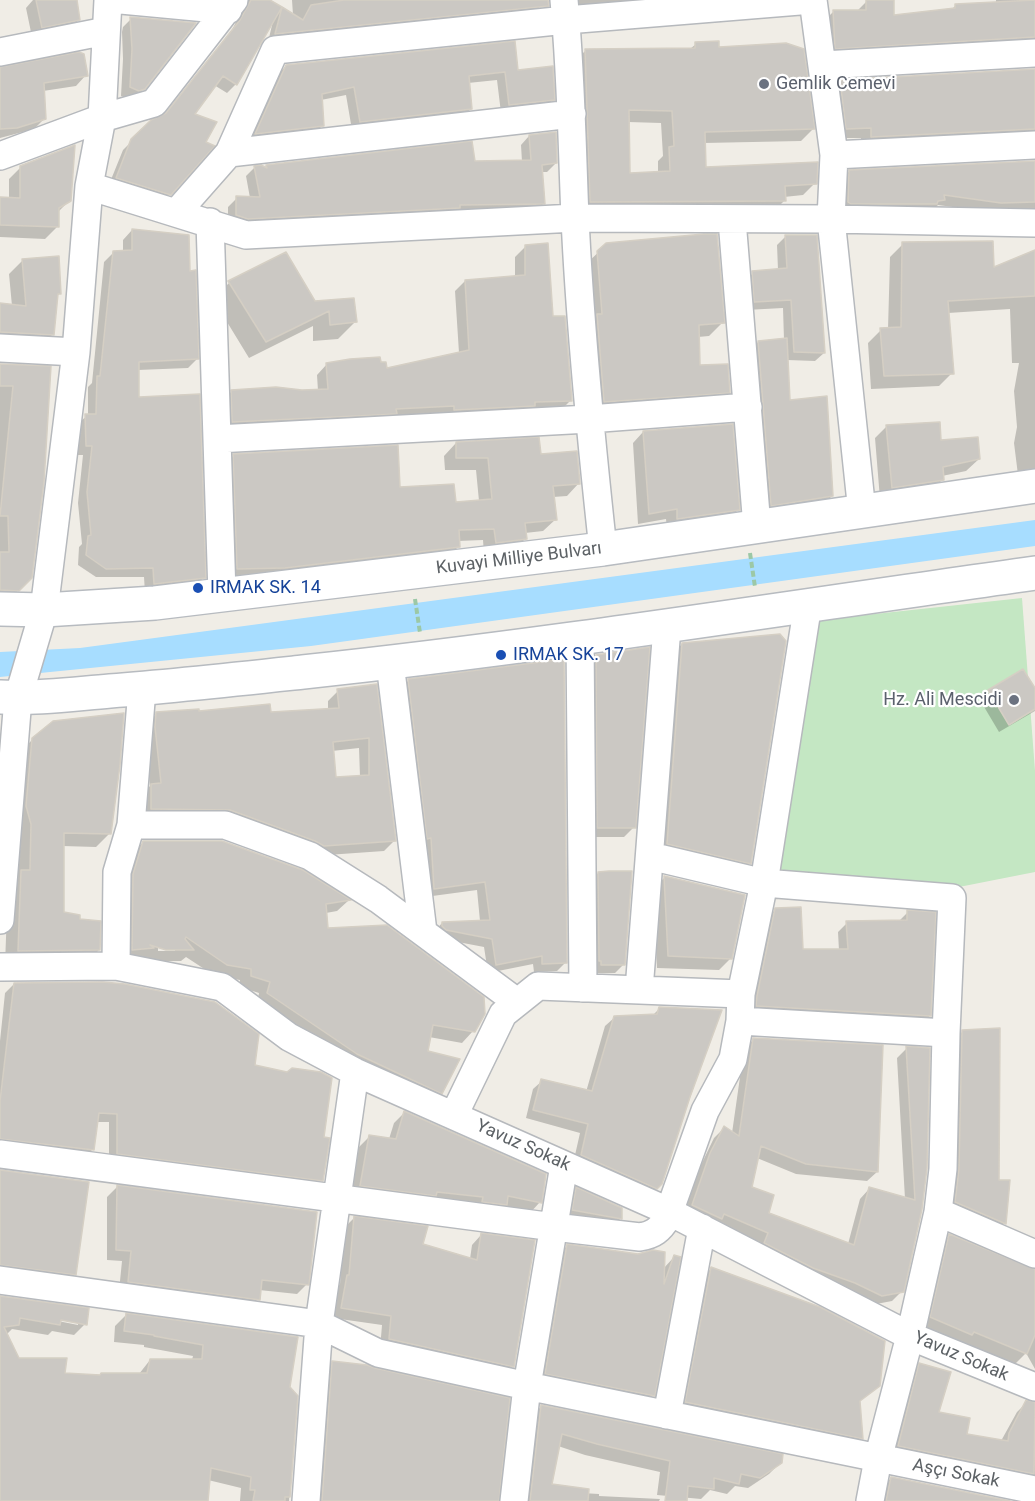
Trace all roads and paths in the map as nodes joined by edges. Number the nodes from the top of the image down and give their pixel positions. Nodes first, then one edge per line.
1 (108, 0) edge
2 (121, 0) edge
3 (812, 0) edge
4 (231, 5) edge
5 (565, 10) edge
6 (106, 31) junction
7 (0, 52) edge
8 (1035, 53) edge
9 (823, 65) junction
10 (572, 114) junction
11 (102, 118) junction
12 (1035, 145) edge
13 (229, 153) junction
14 (834, 155) junction
15 (0, 156) edge
16 (89, 186) junction
17 (177, 212) junction
18 (575, 218) junction
19 (831, 219) junction
20 (732, 220) junction
21 (210, 222) junction
22 (1035, 223) edge
23 (0, 348) edge
24 (76, 351) junction
25 (748, 407) junction
26 (589, 419) junction
27 (217, 439) junction
28 (1035, 486) edge
29 (862, 512) junction
30 (754, 542) junction
31 (603, 549) junction
32 (1035, 573) edge
33 (754, 582) dead end
34 (222, 594) junction
35 (416, 600) dead end
36 (808, 604) junction
37 (0, 609) edge
38 (44, 610) junction
39 (666, 627) junction
40 (420, 628) dead end
41 (580, 637) junction
42 (390, 663) junction
43 (142, 689) junction
44 (9, 697) edge
45 (131, 825) junction
46 (650, 856) junction
47 (2, 878) edge
48 (764, 883) junction
49 (0, 920) edge
50 (423, 932) junction
51 (116, 966) junction
52 (0, 967) edge
53 (583, 988) junction
54 (639, 990) junction
55 (741, 994) junction
56 (517, 1002) junction
57 (740, 1021) junction
58 (946, 1033) junction
59 (355, 1072) junction
60 (454, 1115) junction
61 (0, 1154) edge
62 (564, 1165) junction
63 (337, 1198) junction
64 (668, 1211) junction
65 (938, 1212) junction
66 (554, 1227) junction
67 (702, 1228) junction
68 (1035, 1254) edge
69 (0, 1280) edge
70 (319, 1324) junction
71 (910, 1336) junction
72 (527, 1386) junction
73 (1035, 1388) edge
74 (667, 1415) junction
75 (878, 1459) junction
76 (1035, 1490) edge
77 (306, 1501) edge
78 (514, 1501) edge
79 (870, 1501) edge

1 - 6 street
2 - 4 street
3 - 5 street
3 - 9 street
4 - 11 street
5 - 10 street
5 - 13 street
6 - 7 street
6 - 11 street
8 - 9 street
9 - 14 street
10 - 13 street
10 - 18 street
11 - 15 street
11 - 16 street
12 - 14 street
13 - 17 street
14 - 19 street
16 - 17 street
16 - 24 street
17 - 21 street
18 - 20 street
18 - 21 street
18 - 26 street
19 - 20 street
19 - 22 street
19 - 29 street
20 - 25 street
21 - 27 street
23 - 24 street
24 - 38 street
25 - 26 street
25 - 30 street
26 - 27 street
26 - 31 street
27 - 34 street
28 - 29 main road, Kuvayi Milliye Bulvarı
29 - 30 main road, Kuvayi Milliye Bulvarı
30 - 31 main road, Kuvayi Milliye Bulvarı
30 - 33 path
31 - 34 main road, Kuvayi Milliye Bulvarı
32 - 36 main road
34 - 38 main road, Kuvayi Milliye Bulvarı
35 - 40 path
36 - 39 main road
36 - 48 street
37 - 38 main road, Kuvayi Milliye Bulvarı
38 - 44 street
39 - 41 main road
39 - 46 street
41 - 42 main road
41 - 53 street
42 - 43 main road
42 - 50 street
43 - 44 main road
43 - 45 street
44 - 47 street
45 - 50 street
45 - 51 street
46 - 48 street
46 - 54 street
47 - 49 street
48 - 55 street
48 - 58 street
50 - 56 street
51 - 52 street, Yavuz Sokak
51 - 59 street, Yavuz Sokak
53 - 54 street
53 - 56 street
54 - 55 street
55 - 57 street
56 - 60 street
57 - 58 street
57 - 64 street
58 - 65 street
59 - 60 street, Yavuz Sokak
59 - 63 street
60 - 62 street, Yavuz Sokak
61 - 63 street
62 - 64 street, Yavuz Sokak
62 - 66 street
63 - 66 street
63 - 70 street
64 - 66 street
64 - 67 street, Yavuz Sokak
65 - 68 street
65 - 71 street
66 - 72 street
67 - 71 street, Yavuz Sokak
67 - 74 street
69 - 70 street, Aşçı Sokak
70 - 72 street, Aşçı Sokak
70 - 77 street
71 - 73 street, Yavuz Sokak
71 - 75 street
72 - 74 street, Aşçı Sokak
72 - 78 street
74 - 75 street, Aşçı Sokak
75 - 76 street, Aşçı Sokak
75 - 79 street

